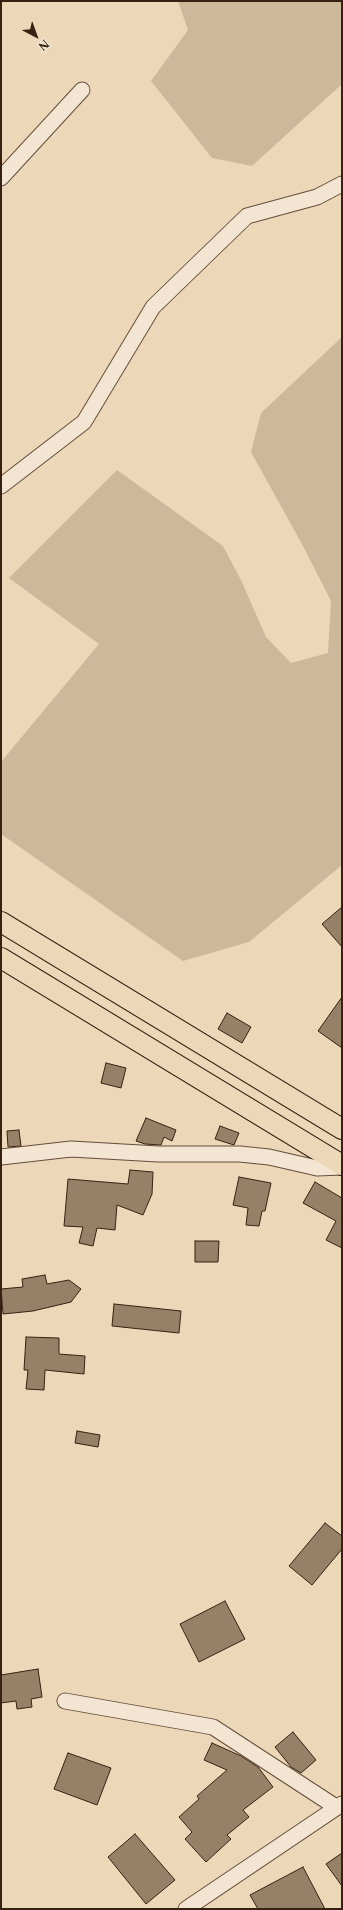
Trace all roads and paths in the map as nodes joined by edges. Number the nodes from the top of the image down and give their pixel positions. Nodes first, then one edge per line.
1 (82, 90) dead end
2 (1, 178) edge
3 (342, 184) edge
4 (1, 486) edge
5 (1, 922) edge
6 (1, 958) edge
7 (342, 1128) edge
8 (1, 1157) edge
9 (342, 1166) edge
10 (65, 1701) dead end
11 (339, 1805) edge
12 (186, 1909) edge

1 - 2 street
3 - 4 street
5 - 7 main road
6 - 9 main road
8 - 9 street
10 - 11 street
11 - 12 street

